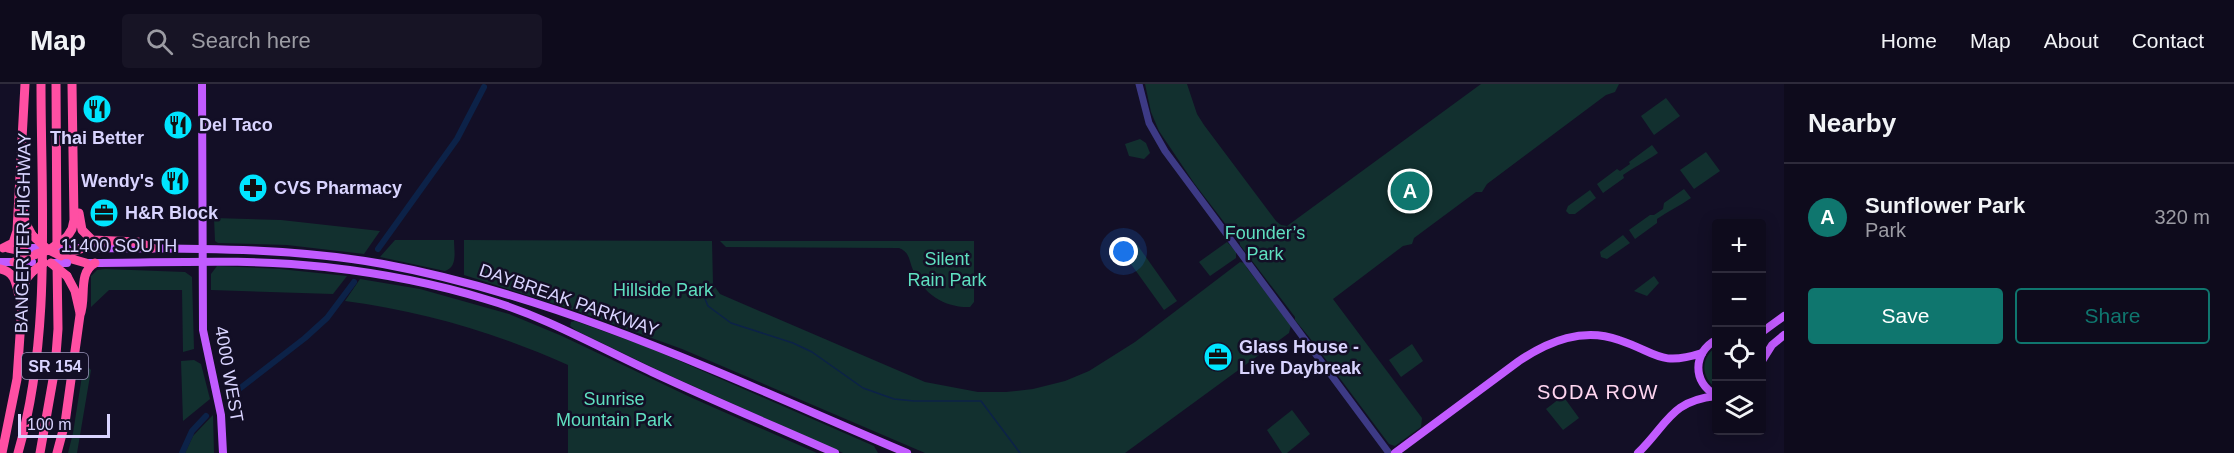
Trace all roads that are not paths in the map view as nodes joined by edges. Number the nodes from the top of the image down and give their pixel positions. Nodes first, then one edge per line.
1 (25, 84) edge
2 (40, 84) edge
3 (56, 84) edge
4 (72, 84) edge
5 (202, 84) edge
6 (1139, 84) edge
7 (74, 190) junction
8 (21, 192) junction
9 (4, 248) edge
10 (83, 248) joint
11 (152, 248) junction
12 (49, 249) junction
13 (202, 249) junction
14 (67, 256) junction
15 (32, 258) junction
16 (0, 262) edge
17 (14, 262) joint
18 (48, 262) junction
19 (202, 262) junction
20 (90, 263) junction
21 (0, 269) edge
22 (21, 306) junction
23 (80, 315) junction
24 (1784, 316) edge
25 (1766, 329) edge
26 (1784, 335) edge
27 (1712, 342) edge
28 (1702, 352) junction
29 (1766, 354) edge
30 (1712, 392) edge
31 (1712, 396) edge
32 (2, 453) edge
33 (18, 453) edge
34 (40, 453) edge
35 (57, 453) edge
36 (222, 453) edge
37 (835, 453) edge
38 (907, 453) edge
39 (1389, 453) edge
40 (1395, 453) edge
41 (1638, 453) edge

1 - 8 highway
2 - 33 highway, BANGERTER HIGHWAY / SR 154
3 - 34 highway, BANGERTER HIGHWAY / SR 154
4 - 7 highway
5 - 13 main road, 4000 WEST
6 - 39 street
7 - 11 highway
7 - 12 highway, bridge
8 - 9 highway
8 - 12 highway, bridge
9 - 15 highway
10 - 11 main road, 11400 SOUTH
10 - 14 highway
11 - 13 main road, 11400 SOUTH
12 - 14 highway, bridge
12 - 15 highway, bridge
13 - 19 main road, 4000 WEST
13 - 38 main road, DAYBREAK PARKWAY
14 - 18 highway, bridge
14 - 20 highway
15 - 17 highway
15 - 18 highway, bridge
15 - 18 highway, bridge
15 - 22 highway
16 - 17 main road
18 - 23 highway, bridge
19 - 20 main road, 11400 SOUTH
19 - 36 main road, 4000 WEST
19 - 37 main road, DAYBREAK PARKWAY
20 - 23 highway
21 - 22 highway
22 - 32 highway
23 - 35 highway
24 - 25 main road
26 - 29 main road
27 - 28 main road
28 - 30 main road
28 - 40 main road
31 - 41 main road

